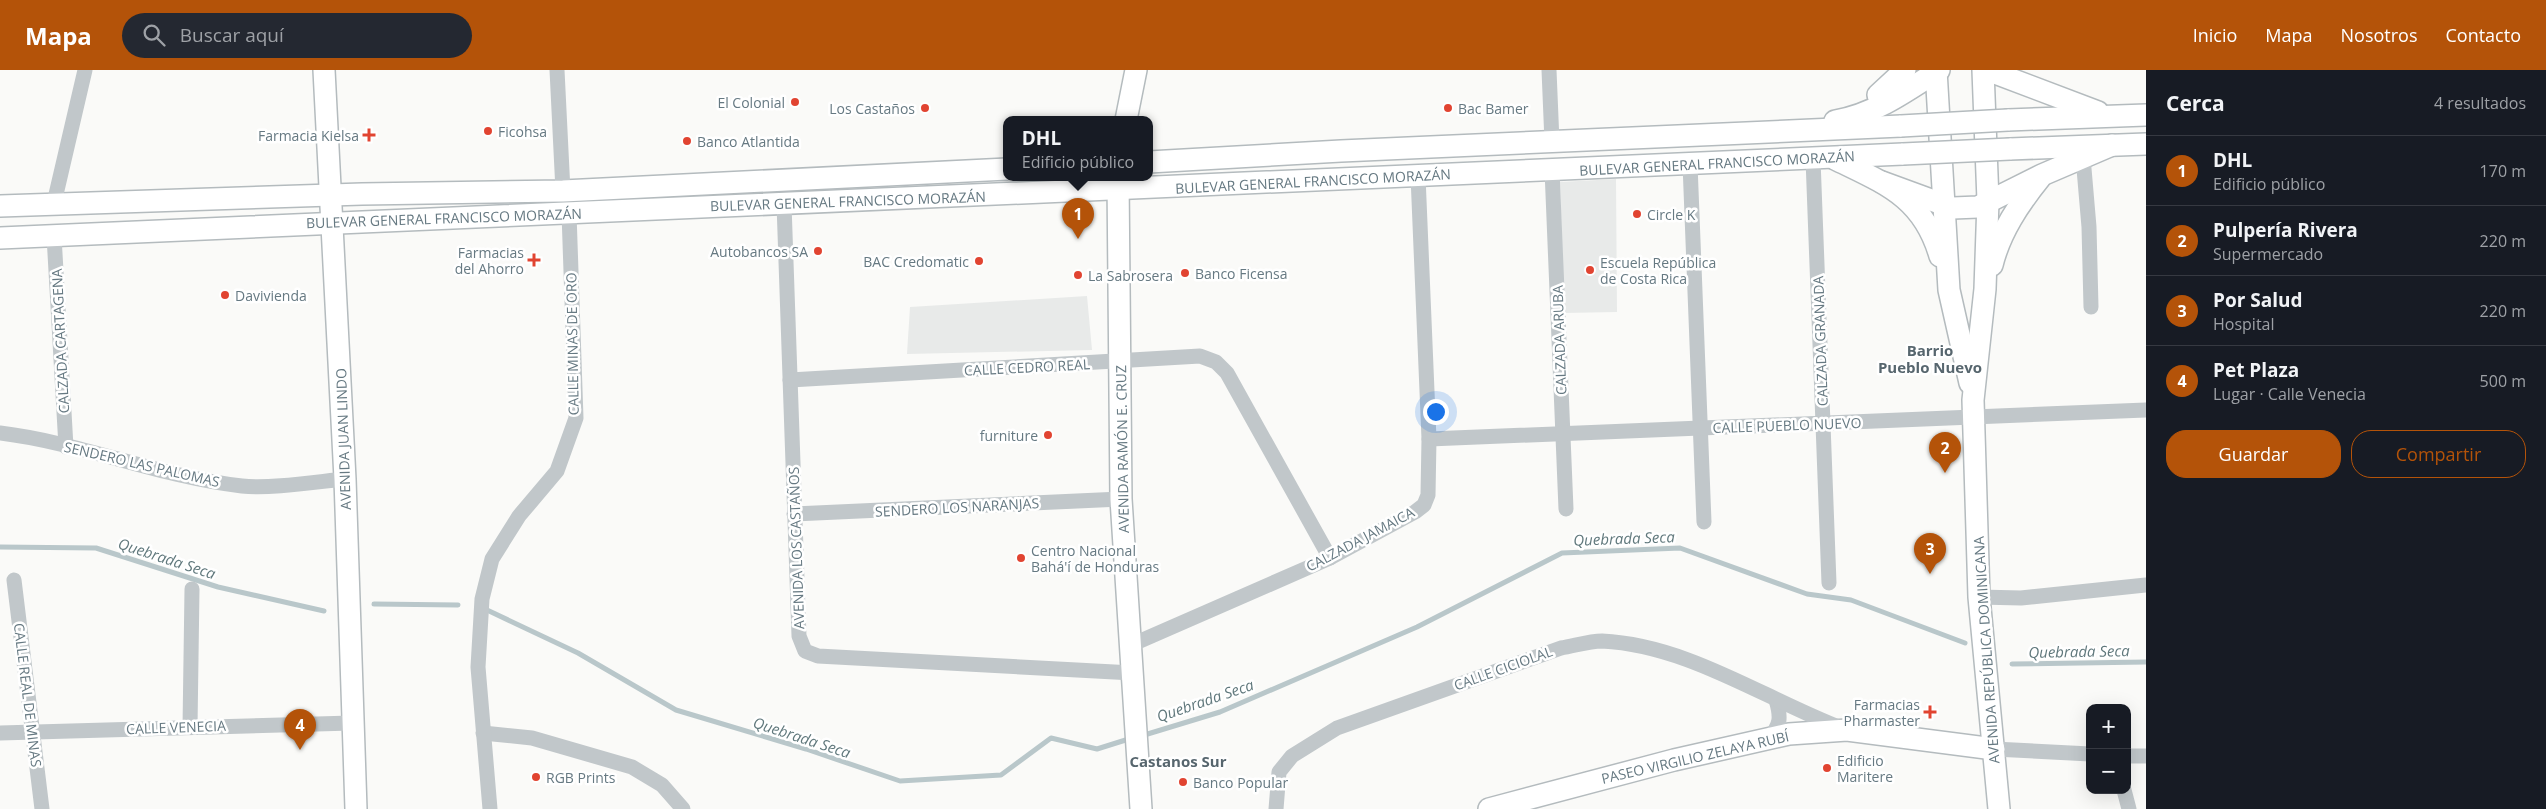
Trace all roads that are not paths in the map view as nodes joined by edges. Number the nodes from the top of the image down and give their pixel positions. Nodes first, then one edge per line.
1 (85, 70) edge
2 (324, 70) edge
3 (557, 70) edge
4 (1549, 70) edge
5 (1905, 70) edge
6 (1983, 70) edge
7 (1987, 70) edge
8 (1937, 71) edge
9 (1134, 73) edge
10 (2146, 115) edge
11 (1127, 116) edge
12 (2112, 116) junction
13 (1849, 119) junction
14 (1772, 133) junction
15 (1552, 142) junction
16 (2146, 144) edge
17 (2112, 145) junction
18 (2083, 157) junction
19 (1823, 158) junction
20 (1153, 162) edge
21 (1690, 164) junction
22 (330, 169) junction
23 (1003, 169) edge
24 (1552, 170) junction
25 (2042, 175) junction
26 (1418, 176) junction
27 (1882, 182) junction
28 (1119, 184) edge
29 (563, 191) junction
30 (362, 194) junction
31 (331, 195) junction
32 (1988, 201) junction
33 (54, 203) junction
34 (784, 204) junction
35 (1943, 204) junction
36 (0, 206) edge
37 (569, 213) junction
38 (364, 222) junction
39 (333, 223) junction
40 (297, 225) junction
41 (54, 236) junction
42 (0, 238) edge
43 (335, 259) junction
44 (1985, 289) junction
45 (1949, 290) junction
46 (2091, 308) dead end
47 (1120, 362) junction
48 (790, 380) junction
49 (1974, 409) junction
50 (2146, 410) edge
51 (1823, 423) junction
52 (1700, 428) junction
53 (0, 433) edge
54 (1562, 433) junction
55 (1429, 438) junction
56 (66, 447) junction
57 (345, 479) junction
58 (1120, 499) junction
59 (1566, 509) dead end
60 (794, 514) junction
61 (1704, 522) dead end
62 (1330, 558) junction
63 (14, 580) dead end
64 (1829, 583) dead end
65 (2146, 585) edge
66 (192, 589) dead end
67 (1979, 597) junction
68 (1131, 645) junction
69 (1133, 674) junction
70 (1776, 700) junction
71 (352, 723) junction
72 (190, 727) junction
73 (1847, 730) junction
74 (31, 731) junction
75 (0, 733) edge
76 (483, 733) junction
77 (1769, 738) junction
78 (1994, 749) junction
79 (2086, 754) edge
80 (2131, 756) edge
81 (2146, 756) edge
82 (2125, 794) edge
83 (1534, 804) edge
84 (42, 809) edge
85 (356, 809) edge
86 (490, 809) edge
87 (683, 809) edge
88 (1141, 809) edge
89 (1276, 809) edge
90 (1489, 809) edge
91 (1999, 809) edge
92 (2129, 809) edge

1 - 33 street
2 - 22 main road, AVENIDA JUAN LINDO
3 - 29 street
4 - 15 street
5 - 13 main road
6 - 32 main road, AVENIDA REPÚBLICA DOMINICANA
7 - 12 main road
8 - 13 main road
8 - 35 main road, AVENIDA REPÚBLICA DOMINICANA
9 - 11 main road
10 - 12 main road, BULEVAR GENERAL FRANCISCO MORAZÁN
12 - 14 main road, BULEVAR GENERAL FRANCISCO MORAZÁN, bridge
13 - 14 main road
14 - 15 main road, BULEVAR GENERAL FRANCISCO MORAZÁN
15 - 20 main road, BULEVAR GENERAL FRANCISCO MORAZÁN
16 - 17 main road, BULEVAR GENERAL FRANCISCO MORAZÁN
17 - 18 main road
17 - 19 main road, BULEVAR GENERAL FRANCISCO MORAZÁN, bridge
18 - 25 main road
18 - 46 street
19 - 21 main road, BULEVAR GENERAL FRANCISCO MORAZÁN
19 - 27 main road
19 - 51 street, CALZADA GRANADA
21 - 24 main road, BULEVAR GENERAL FRANCISCO MORAZÁN
21 - 52 street
22 - 30 main road
22 - 31 main road, AVENIDA JUAN LINDO
23 - 29 main road, BULEVAR GENERAL FRANCISCO MORAZÁN
24 - 26 main road, BULEVAR GENERAL FRANCISCO MORAZÁN
24 - 54 street, CALZADA ARUBA
25 - 32 main road
25 - 44 main road
26 - 28 main road, BULEVAR GENERAL FRANCISCO MORAZÁN
26 - 55 street, CALZADA JAMAICA
27 - 35 main road
27 - 45 main road
28 - 34 main road, BULEVAR GENERAL FRANCISCO MORAZÁN
28 - 47 main road, AVENIDA RAMÓN E. CRUZ
29 - 30 main road, BULEVAR GENERAL FRANCISCO MORAZÁN
30 - 31 main road, BULEVAR GENERAL FRANCISCO MORAZÁN
31 - 33 main road, BULEVAR GENERAL FRANCISCO MORAZÁN
31 - 39 main road, AVENIDA JUAN LINDO
32 - 35 main road
32 - 44 main road, AVENIDA REPÚBLICA DOMINICANA
33 - 36 main road, BULEVAR GENERAL FRANCISCO MORAZÁN
34 - 37 main road, BULEVAR GENERAL FRANCISCO MORAZÁN
34 - 48 street, AVENIDA LOS CASTAÑOS
35 - 45 main road, AVENIDA REPÚBLICA DOMINICANA
37 - 38 main road, BULEVAR GENERAL FRANCISCO MORAZÁN
37 - 76 street, CALLE MINAS DE ORO
38 - 39 main road, BULEVAR GENERAL FRANCISCO MORAZÁN
38 - 43 main road
39 - 40 main road, BULEVAR GENERAL FRANCISCO MORAZÁN
39 - 43 main road, AVENIDA JUAN LINDO
40 - 41 main road, BULEVAR GENERAL FRANCISCO MORAZÁN
40 - 43 main road
41 - 42 main road, BULEVAR GENERAL FRANCISCO MORAZÁN
41 - 56 street, CALZADA CARTAGENA
43 - 57 main road, AVENIDA JUAN LINDO
44 - 49 main road, AVENIDA REPÚBLICA DOMINICANA
45 - 49 main road, AVENIDA REPÚBLICA DOMINICANA
47 - 48 street, CALLE CEDRO REAL
47 - 58 main road, AVENIDA RAMÓN E. CRUZ
47 - 62 street, CALLE CEDRO REAL
48 - 60 street, AVENIDA LOS CASTAÑOS
49 - 50 street, CALLE PUEBLO NUEVO
49 - 51 street, CALLE PUEBLO NUEVO
49 - 67 main road, AVENIDA REPÚBLICA DOMINICANA
51 - 52 street, CALLE PUEBLO NUEVO
51 - 64 street, CALZADA GRANADA
52 - 54 street, CALLE PUEBLO NUEVO
52 - 61 street
53 - 56 street, SENDERO LAS PALOMAS
54 - 55 street, CALLE PUEBLO NUEVO
54 - 59 street, CALZADA ARUBA
55 - 62 street, CALZADA JAMAICA
56 - 57 street, SENDERO LAS PALOMAS
57 - 71 main road, AVENIDA JUAN LINDO
58 - 60 street, SENDERO LOS NARANJAS
58 - 68 main road, AVENIDA RAMÓN E. CRUZ
60 - 69 street, AVENIDA LOS CASTAÑOS
62 - 68 street, CALZADA JAMAICA
63 - 74 street, CALLE REAL DE MINAS
65 - 67 street
66 - 72 street
67 - 78 main road, AVENIDA REPÚBLICA DOMINICANA
68 - 69 main road, AVENIDA RAMÓN E. CRUZ
69 - 88 main road, AVENIDA RAMÓN E. CRUZ
70 - 73 street, CALLE CICIOLAL
70 - 77 street
70 - 89 street, CALLE CICIOLAL
71 - 72 street, CALLE VENECIA
71 - 85 main road, AVENIDA JUAN LINDO
72 - 74 street, CALLE VENECIA
73 - 77 main road, PASEO VIRGILIO ZELAYA RUBÍ
73 - 78 main road, PASEO VIRGILIO ZELAYA RUBÍ
74 - 75 street, CALLE VENECIA
74 - 84 street, CALLE REAL DE MINAS
76 - 86 street, CALLE MINAS DE ORO
76 - 87 street
77 - 83 main road, PASEO VIRGILIO ZELAYA RUBÍ
78 - 79 street
78 - 91 main road, AVENIDA REPÚBLICA DOMINICANA
80 - 81 street
82 - 92 street
83 - 90 main road, PASEO VIRGILIO ZELAYA RUBÍ

